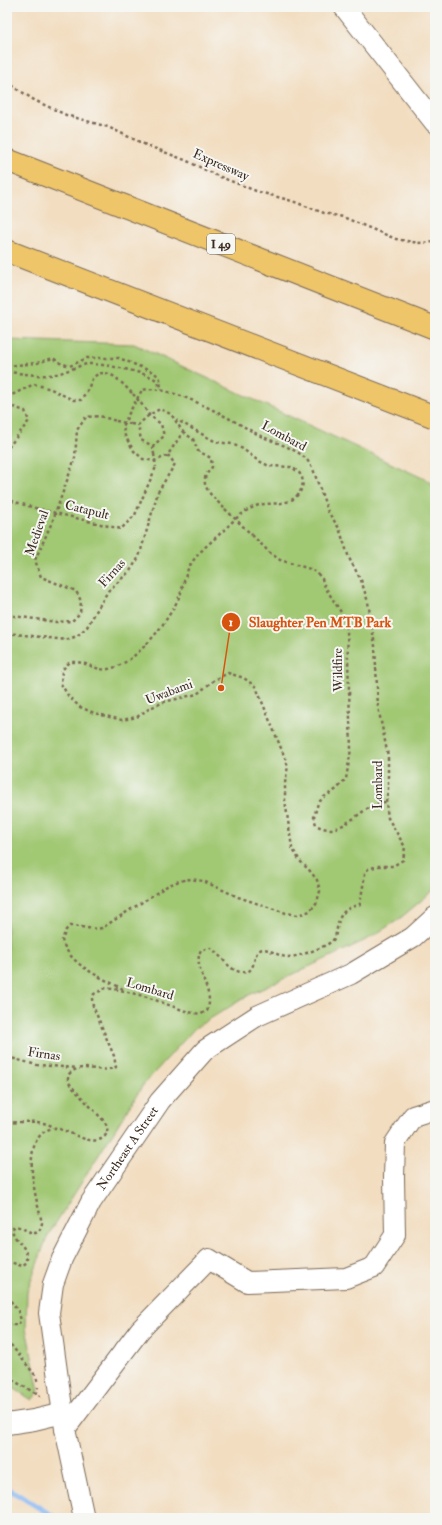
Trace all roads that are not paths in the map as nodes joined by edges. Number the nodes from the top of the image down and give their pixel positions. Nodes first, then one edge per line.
1 (344, 7) edge
2 (435, 123) edge
3 (7, 160) edge
4 (7, 251) edge
5 (435, 328) edge
6 (435, 417) edge
7 (435, 917) edge
8 (435, 1109) edge
9 (63, 1416) junction
10 (7, 1424) edge
11 (82, 1510) edge

1 - 2 street
3 - 5 highway, I 49
4 - 6 highway
7 - 9 street, Northeast A Street
8 - 9 street
9 - 10 street
9 - 11 street, Northeast A Street

